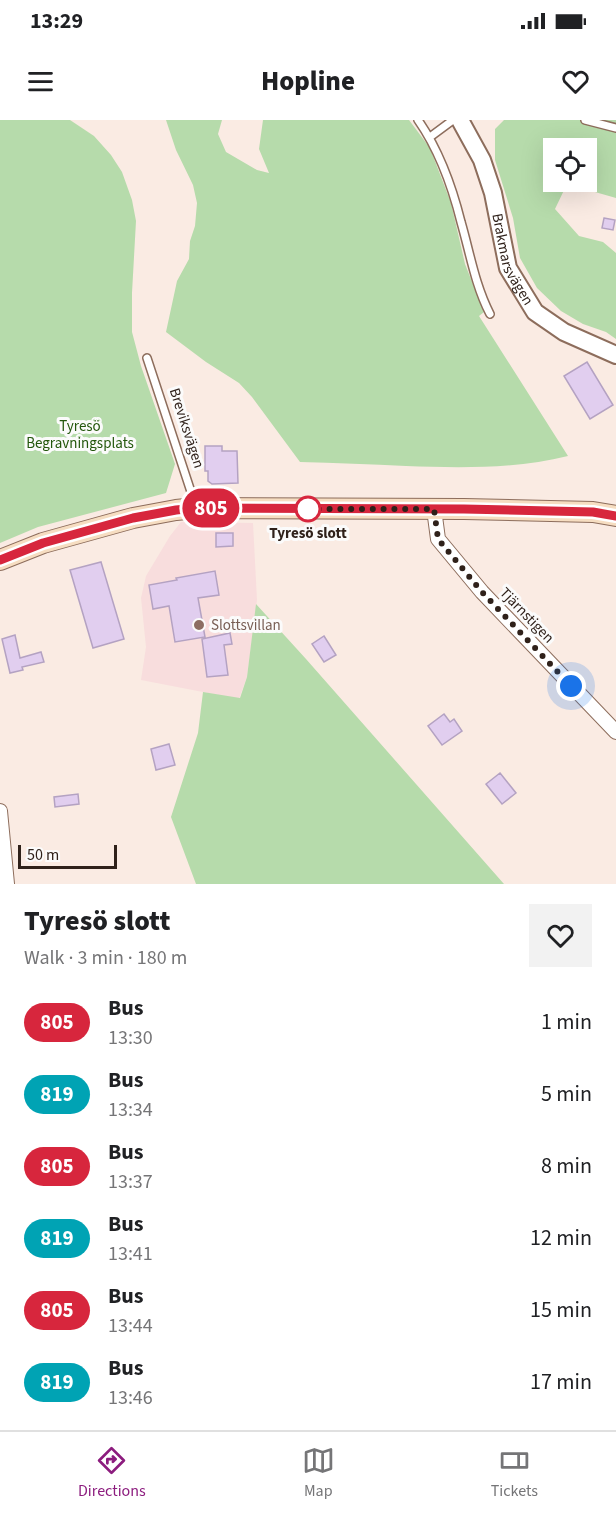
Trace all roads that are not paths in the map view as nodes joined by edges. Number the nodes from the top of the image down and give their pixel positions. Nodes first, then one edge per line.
1 (418, 120) edge
2 (453, 120) edge
3 (460, 120) edge
4 (585, 120) edge
5 (616, 128) edge
6 (430, 137) junction
7 (490, 314) dead end
8 (616, 355) edge
9 (147, 358) dead end
10 (196, 508) junction
11 (434, 509) junction
12 (616, 509) edge
13 (593, 512) junction
14 (616, 516) edge
15 (0, 560) edge
16 (616, 732) edge
17 (0, 811) edge
18 (1, 816) edge
19 (7, 884) edge

1 - 6 lane
2 - 6 lane
3 - 8 street, Brakmarsvägen
4 - 5 lane
6 - 7 lane
9 - 10 lane, Breviksvägen
10 - 11 main road
10 - 15 main road
11 - 13 main road
11 - 16 street, Tjärnstigen
12 - 13 main road
13 - 14 main road
17 - 18 street
18 - 19 street

